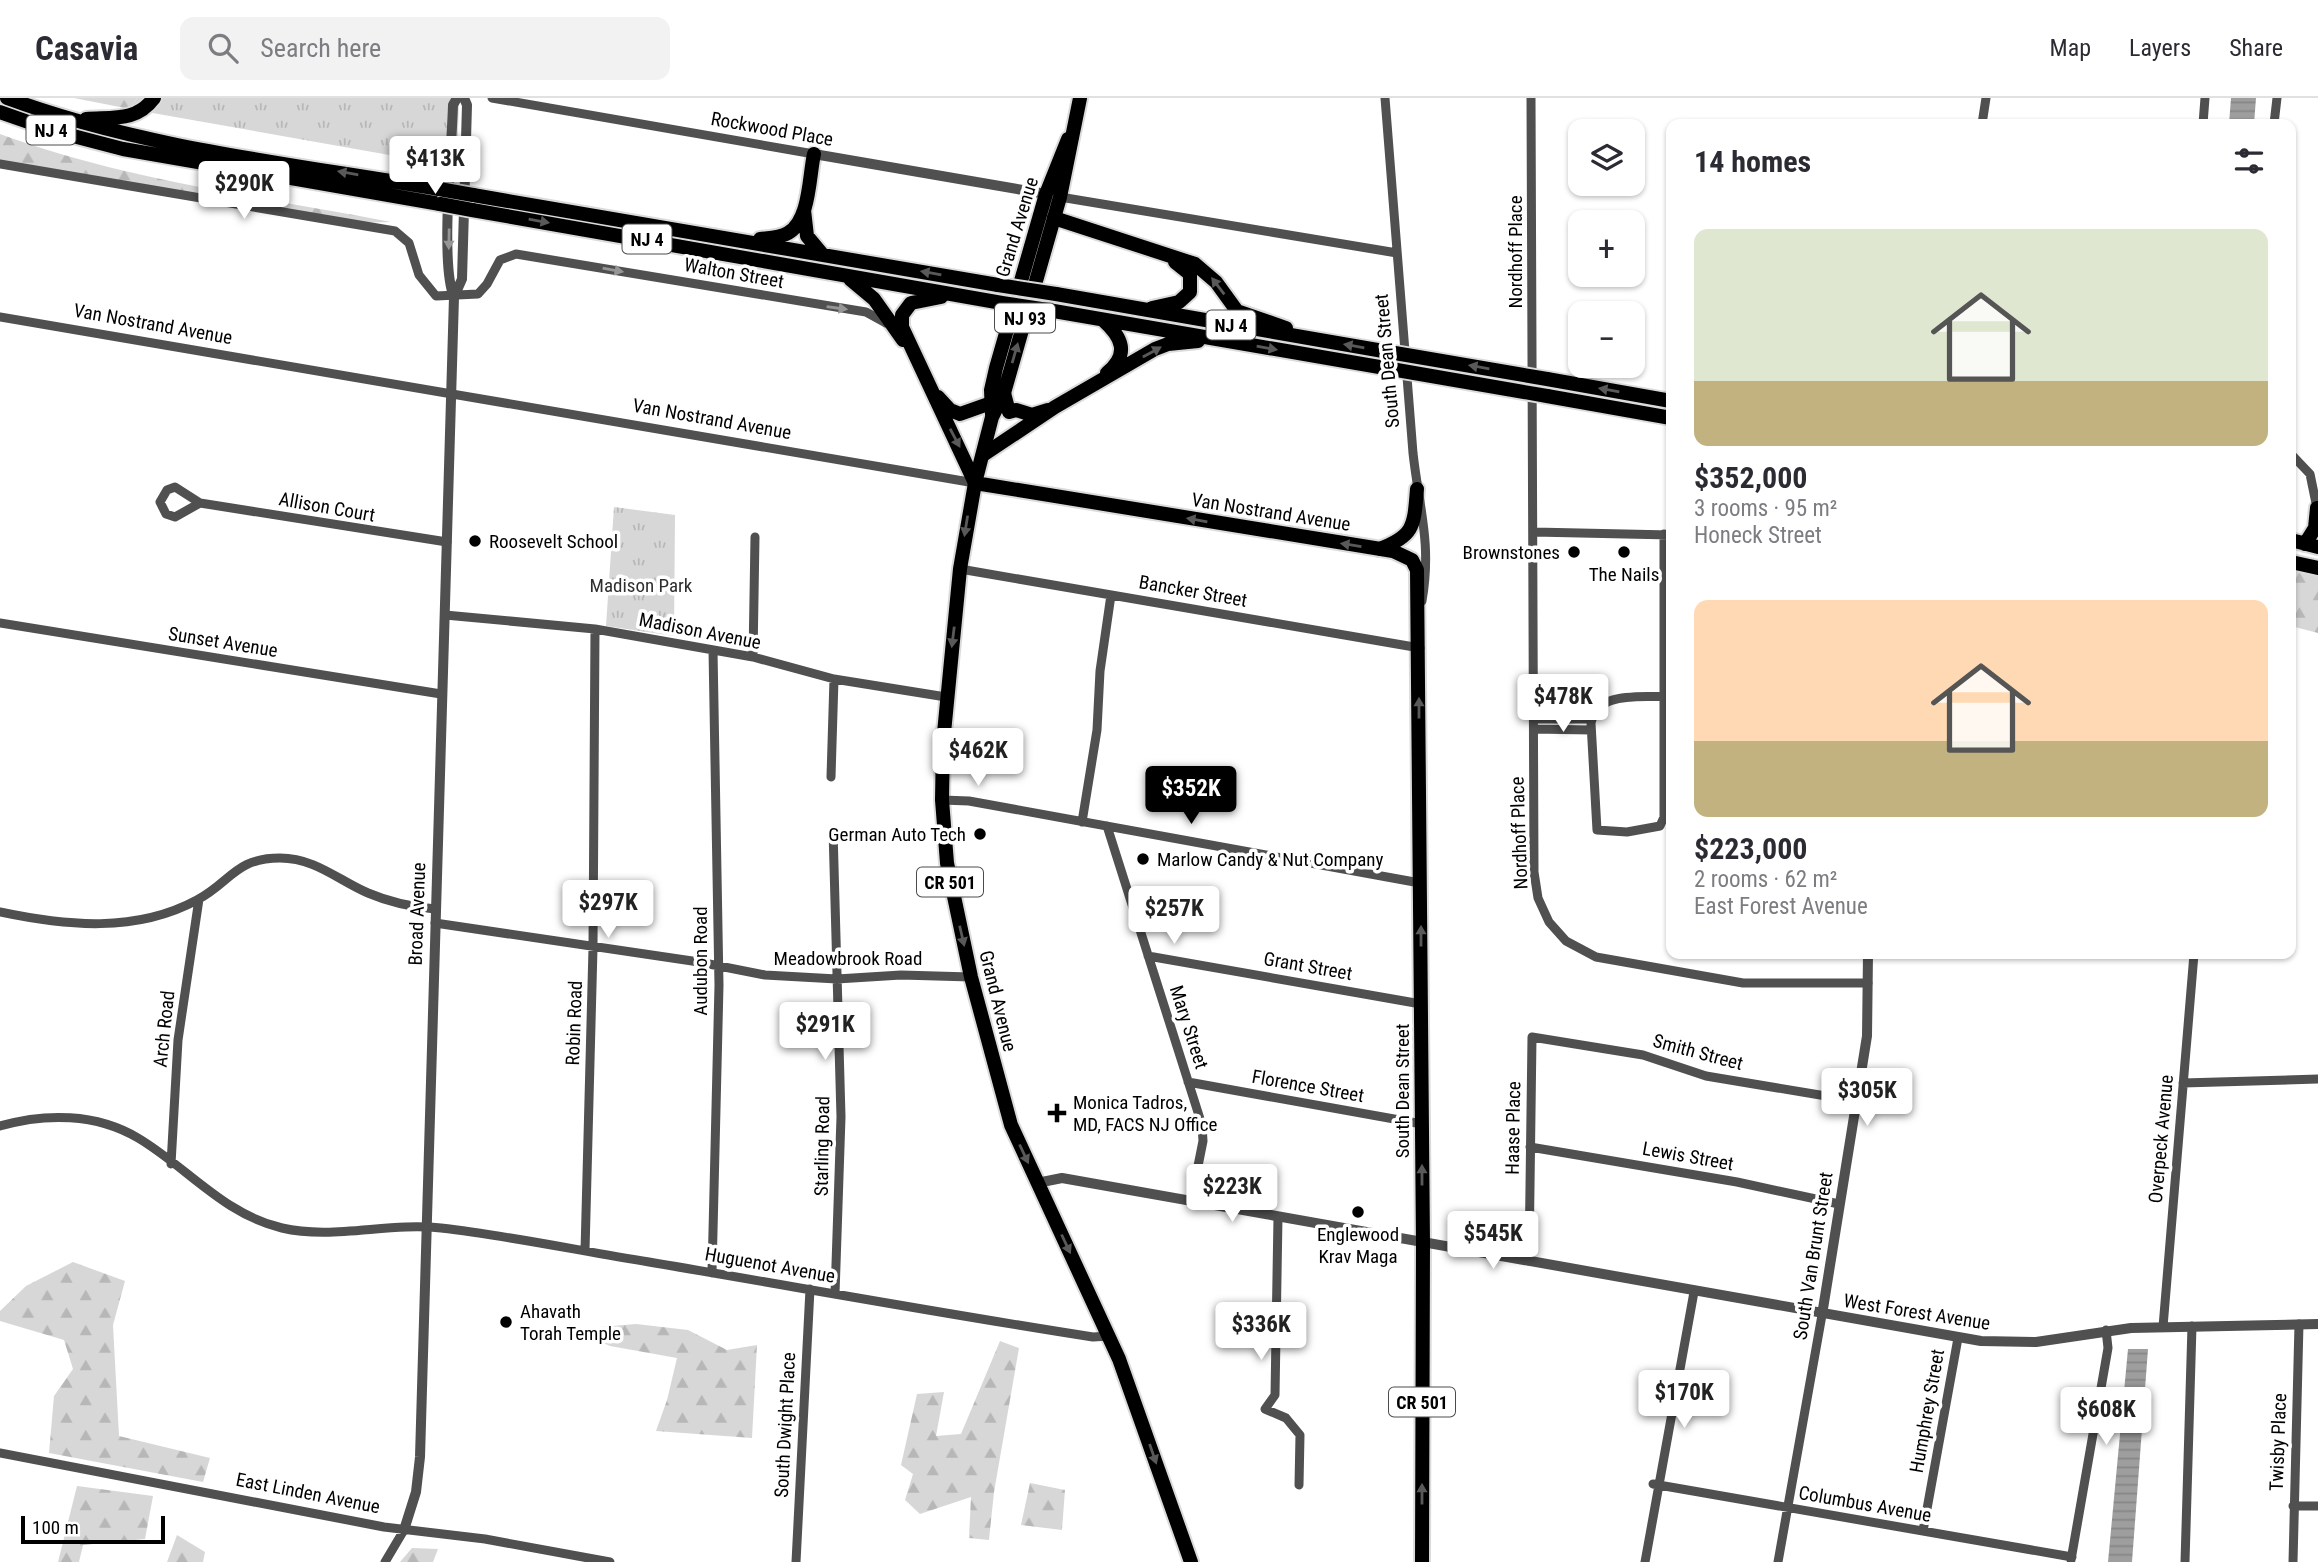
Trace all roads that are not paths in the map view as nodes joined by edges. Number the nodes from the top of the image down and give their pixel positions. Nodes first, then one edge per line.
1 (7, 98) edge
2 (154, 98) edge
3 (457, 98) edge
4 (464, 98) edge
5 (492, 98) edge
6 (1080, 98) edge
7 (1385, 98) edge
8 (1531, 98) edge
9 (1986, 98) edge
10 (2205, 98) edge
11 (2277, 98) edge
12 (0, 111) edge
13 (1983, 119) edge
14 (2203, 119) edge
15 (2275, 119) edge
16 (71, 120) junction
17 (814, 154) junction
18 (0, 164) edge
19 (1053, 195) junction
20 (473, 202) junction
21 (804, 205) junction
22 (1054, 218) junction
23 (747, 242) junction
24 (1397, 253) junction
25 (824, 255) junction
26 (1168, 257) junction
27 (844, 275) junction
28 (960, 295) junction
29 (454, 297) junction
30 (1144, 310) junction
31 (0, 317) edge
32 (1103, 320) junction
33 (894, 330) junction
34 (1220, 340) junction
35 (1318, 340) junction
36 (910, 349) junction
37 (1093, 384) junction
38 (1004, 393) junction
39 (452, 394) junction
40 (935, 394) junction
41 (1666, 400) edge
42 (1055, 407) junction
43 (992, 410) junction
44 (1666, 417) edge
45 (983, 456) junction
46 (2296, 459) edge
47 (975, 483) junction
48 (1417, 489) junction
49 (200, 503) dead end
50 (2318, 509) edge
51 (1534, 532) junction
52 (1666, 534) edge
53 (755, 537) dead end
54 (447, 542) junction
55 (2305, 544) edge
56 (1379, 549) junction
57 (2296, 563) edge
58 (1415, 564) joint
59 (2318, 568) edge
60 (960, 569) junction
61 (1111, 595) junction
62 (445, 615) junction
63 (1419, 620) junction
64 (0, 623) edge
65 (595, 629) junction
66 (1420, 648) junction
67 (713, 650) junction
68 (753, 657) junction
69 (1666, 677) edge
70 (834, 679) junction
71 (441, 694) junction
72 (1663, 695) junction
73 (946, 697) junction
74 (1592, 719) junction
75 (1534, 724) junction
76 (1591, 730) junction
77 (831, 777) dead end
78 (942, 800) junction
79 (1082, 822) junction
80 (1107, 826) junction
81 (833, 830) dead end
82 (1420, 883) junction
83 (199, 899) junction
84 (435, 909) junction
85 (0, 912) edge
86 (435, 923) junction
87 (593, 948) junction
88 (1148, 956) junction
89 (1868, 959) edge
90 (2194, 959) edge
91 (718, 965) junction
92 (971, 977) junction
93 (837, 979) junction
94 (1868, 983) junction
95 (1421, 1004) junction
96 (1532, 1037) joint
97 (2318, 1079) edge
98 (1188, 1082) junction
99 (2183, 1083) junction
100 (1856, 1101) junction
101 (1422, 1124) junction
102 (0, 1126) edge
103 (1530, 1147) junction
104 (172, 1164) junction
105 (1037, 1183) junction
106 (1191, 1201) junction
107 (1839, 1204) junction
108 (1278, 1217) junction
109 (426, 1228) junction
110 (1423, 1243) junction
111 (585, 1251) junction
112 (1529, 1261) junction
113 (712, 1273) junction
114 (810, 1289) junction
115 (1694, 1292) junction
116 (835, 1294) junction
117 (1822, 1315) junction
118 (2299, 1324) junction
119 (2318, 1324) edge
120 (2192, 1326) junction
121 (2157, 1327) junction
122 (2106, 1330) junction
123 (1109, 1336) junction
124 (1958, 1338) junction
125 (0, 1452) edge
126 (1656, 1484) junction
127 (1299, 1485) dead end
128 (2293, 1506) junction
129 (2318, 1506) edge
130 (1788, 1508) junction
131 (404, 1530) junction
132 (1923, 1531) junction
133 (2071, 1560) edge
134 (385, 1562) edge
135 (610, 1562) edge
136 (796, 1562) edge
137 (1191, 1562) edge
138 (1422, 1562) edge
139 (1645, 1562) edge
140 (1778, 1562) edge
141 (2185, 1562) edge
142 (2292, 1562) edge

1 - 16 main road, NJ 4
2 - 16 main road
3 -> 29 street, Broad Avenue
4 - 29 street, Broad Avenue
5 - 17 street, Rockwood Place
6 - 19 main road, Grand Avenue / NJ 93
7 - 24 street, South Dean Street
8 - 51 street, Nordhoff Place
9 - 13 street
10 - 14 street
11 - 15 street
12 - 20 main road, NJ 4, bridge
20 -> 16 main road, NJ 4, bridge
17 - 19 street, Rockwood Place
17 - 21 main road
18 - 29 street
19 - 22 main road, Grand Avenue / NJ 93
19 - 24 street, Rockwood Place
19 - 43 main road, Grand Avenue / NJ 93
20 - 23 main road, NJ 4
20 -> 27 main road, NJ 4
21 - 23 main road
21 - 25 main road
22 - 26 main road
38 -> 22 main road, Grand Avenue / NJ 93
23 - 25 main road, NJ 4
24 - 48 street, South Dean Street
30 -> 25 main road, NJ 4, bridge
26 - 30 main road
35 -> 26 main road
27 - 28 main road, NJ 4
27 - 33 main road
28 - 32 main road, NJ 4, bridge
28 - 36 main road
29 -> 33 street, Walton Street
29 - 39 street, Broad Avenue
30 - 35 main road, NJ 4
31 - 39 street, Van Nostrand Avenue
32 - 34 main road, NJ 4
32 - 37 main road
33 - 36 main road
37 -> 34 main road
34 -> 44 main road, NJ 4, bridge
41 -> 35 main road, NJ 4, bridge
36 - 40 main road
37 - 42 main road
38 - 42 main road
38 - 43 main road, Grand Avenue / NJ 93
39 - 47 street, Van Nostrand Avenue
39 - 54 street, Broad Avenue
40 - 43 main road
40 -> 47 main road
42 - 45 main road
43 - 45 main road, Grand Avenue / NJ 93
45 - 47 main road, Grand Avenue / NJ 93
46 - 50 street
56 -> 47 main road, Van Nostrand Avenue / CR 501
47 -> 60 main road, Grand Avenue / CR 501
48 - 56 main road
48 - 63 street, South Dean Street
49 - 54 street, Allison Court
50 - 55 main road
51 - 52 street
51 - 75 street, Nordhoff Place
53 - 68 street
54 - 62 street, Broad Avenue
56 - 58 main road, Van Nostrand Avenue / CR 501
57 - 59 main road
58 - 63 main road, South Dean Street / CR 501
60 - 61 street, Bancker Street
60 -> 73 main road, Grand Avenue / CR 501
61 - 66 street, Bancker Street
61 - 79 street
62 - 65 street, Madison Avenue
62 - 71 street, Broad Avenue
63 - 66 main road, South Dean Street / CR 501
64 - 71 street, Sunset Avenue
65 - 67 street, Madison Avenue
65 - 87 street, Robin Road
82 -> 66 main road, South Dean Street / CR 501
67 - 68 street, Madison Avenue
67 - 91 street, Audubon Road
68 - 70 street, Madison Avenue
69 - 72 street
70 - 73 street, Madison Avenue
70 - 77 street
71 - 84 street, Broad Avenue
72 - 74 street
72 - 76 street
73 - 78 main road, Grand Avenue / CR 501
74 - 75 street
74 - 76 street
75 - 76 street
75 - 94 street, Nordhoff Place
78 - 79 street
78 -> 92 main road, Grand Avenue / CR 501
79 - 80 street
80 - 82 street
80 - 88 street, Mary Street
81 - 93 street, Starling Road
95 -> 82 main road, South Dean Street / CR 501
83 - 84 street
83 - 85 street
83 - 104 street, Arch Road
84 - 86 street, Broad Avenue
86 - 87 street, Meadowbrook Road
86 - 109 street, Broad Avenue
87 - 91 street, Meadowbrook Road
87 - 111 street, Robin Road
88 - 95 street, Grant Street
88 - 98 street, Mary Street
89 - 94 street, South Van Brunt Street
90 - 99 street, Overpeck Avenue
91 - 93 street, Meadowbrook Road
91 - 113 street, Audubon Road
92 - 93 street, Meadowbrook Road
92 -> 105 main road, Grand Avenue / CR 501
93 - 116 street, Starling Road
94 - 100 street, South Van Brunt Street
95 - 101 main road, South Dean Street / CR 501
96 - 100 street, Smith Street
96 - 103 street, Haase Place
97 - 99 street
98 - 101 street, Florence Street
98 - 106 street, Mary Street
99 - 121 street, Overpeck Avenue
100 - 107 street, South Van Brunt Street
110 -> 101 main road, South Dean Street / CR 501
102 - 104 street, Huguenot Avenue
103 - 107 street, Lewis Street
103 - 112 street, Haase Place
104 - 109 street, Huguenot Avenue
105 - 106 street, West Forest Avenue
105 -> 123 main road, Grand Avenue / CR 501
106 - 108 street, West Forest Avenue
107 - 117 street, South Van Brunt Street
108 - 110 street, West Forest Avenue
108 - 127 street
109 - 111 street, Huguenot Avenue
109 - 131 street, Broad Avenue
110 - 112 street, West Forest Avenue
138 -> 110 main road, South Dean Street / CR 501
111 - 113 street, Huguenot Avenue
112 - 115 street, West Forest Avenue
113 - 114 street, Huguenot Avenue
114 - 116 street, Huguenot Avenue
114 - 136 street, South Dwight Place
115 - 117 street, West Forest Avenue
115 - 126 street
116 - 123 street, Huguenot Avenue
117 - 124 street, West Forest Avenue
117 - 130 street, South Van Brunt Street
118 - 119 street, West Forest Avenue
118 - 120 street, West Forest Avenue
118 - 128 street, Twisby Place
120 - 121 street, West Forest Avenue
120 - 141 street
121 - 122 street, West Forest Avenue
122 - 124 street, West Forest Avenue
122 - 133 street
123 -> 137 main road, Grand Avenue / CR 501
124 - 132 street, Humphrey Street
125 - 131 street, East Linden Avenue
126 - 130 street, Columbus Avenue
126 - 139 street
128 - 129 street
128 - 142 street, Twisby Place
130 - 132 street, Columbus Avenue
130 - 140 street, South Van Brunt Street
131 - 134 street
131 - 135 street, East Linden Avenue
132 - 133 street, Columbus Avenue

